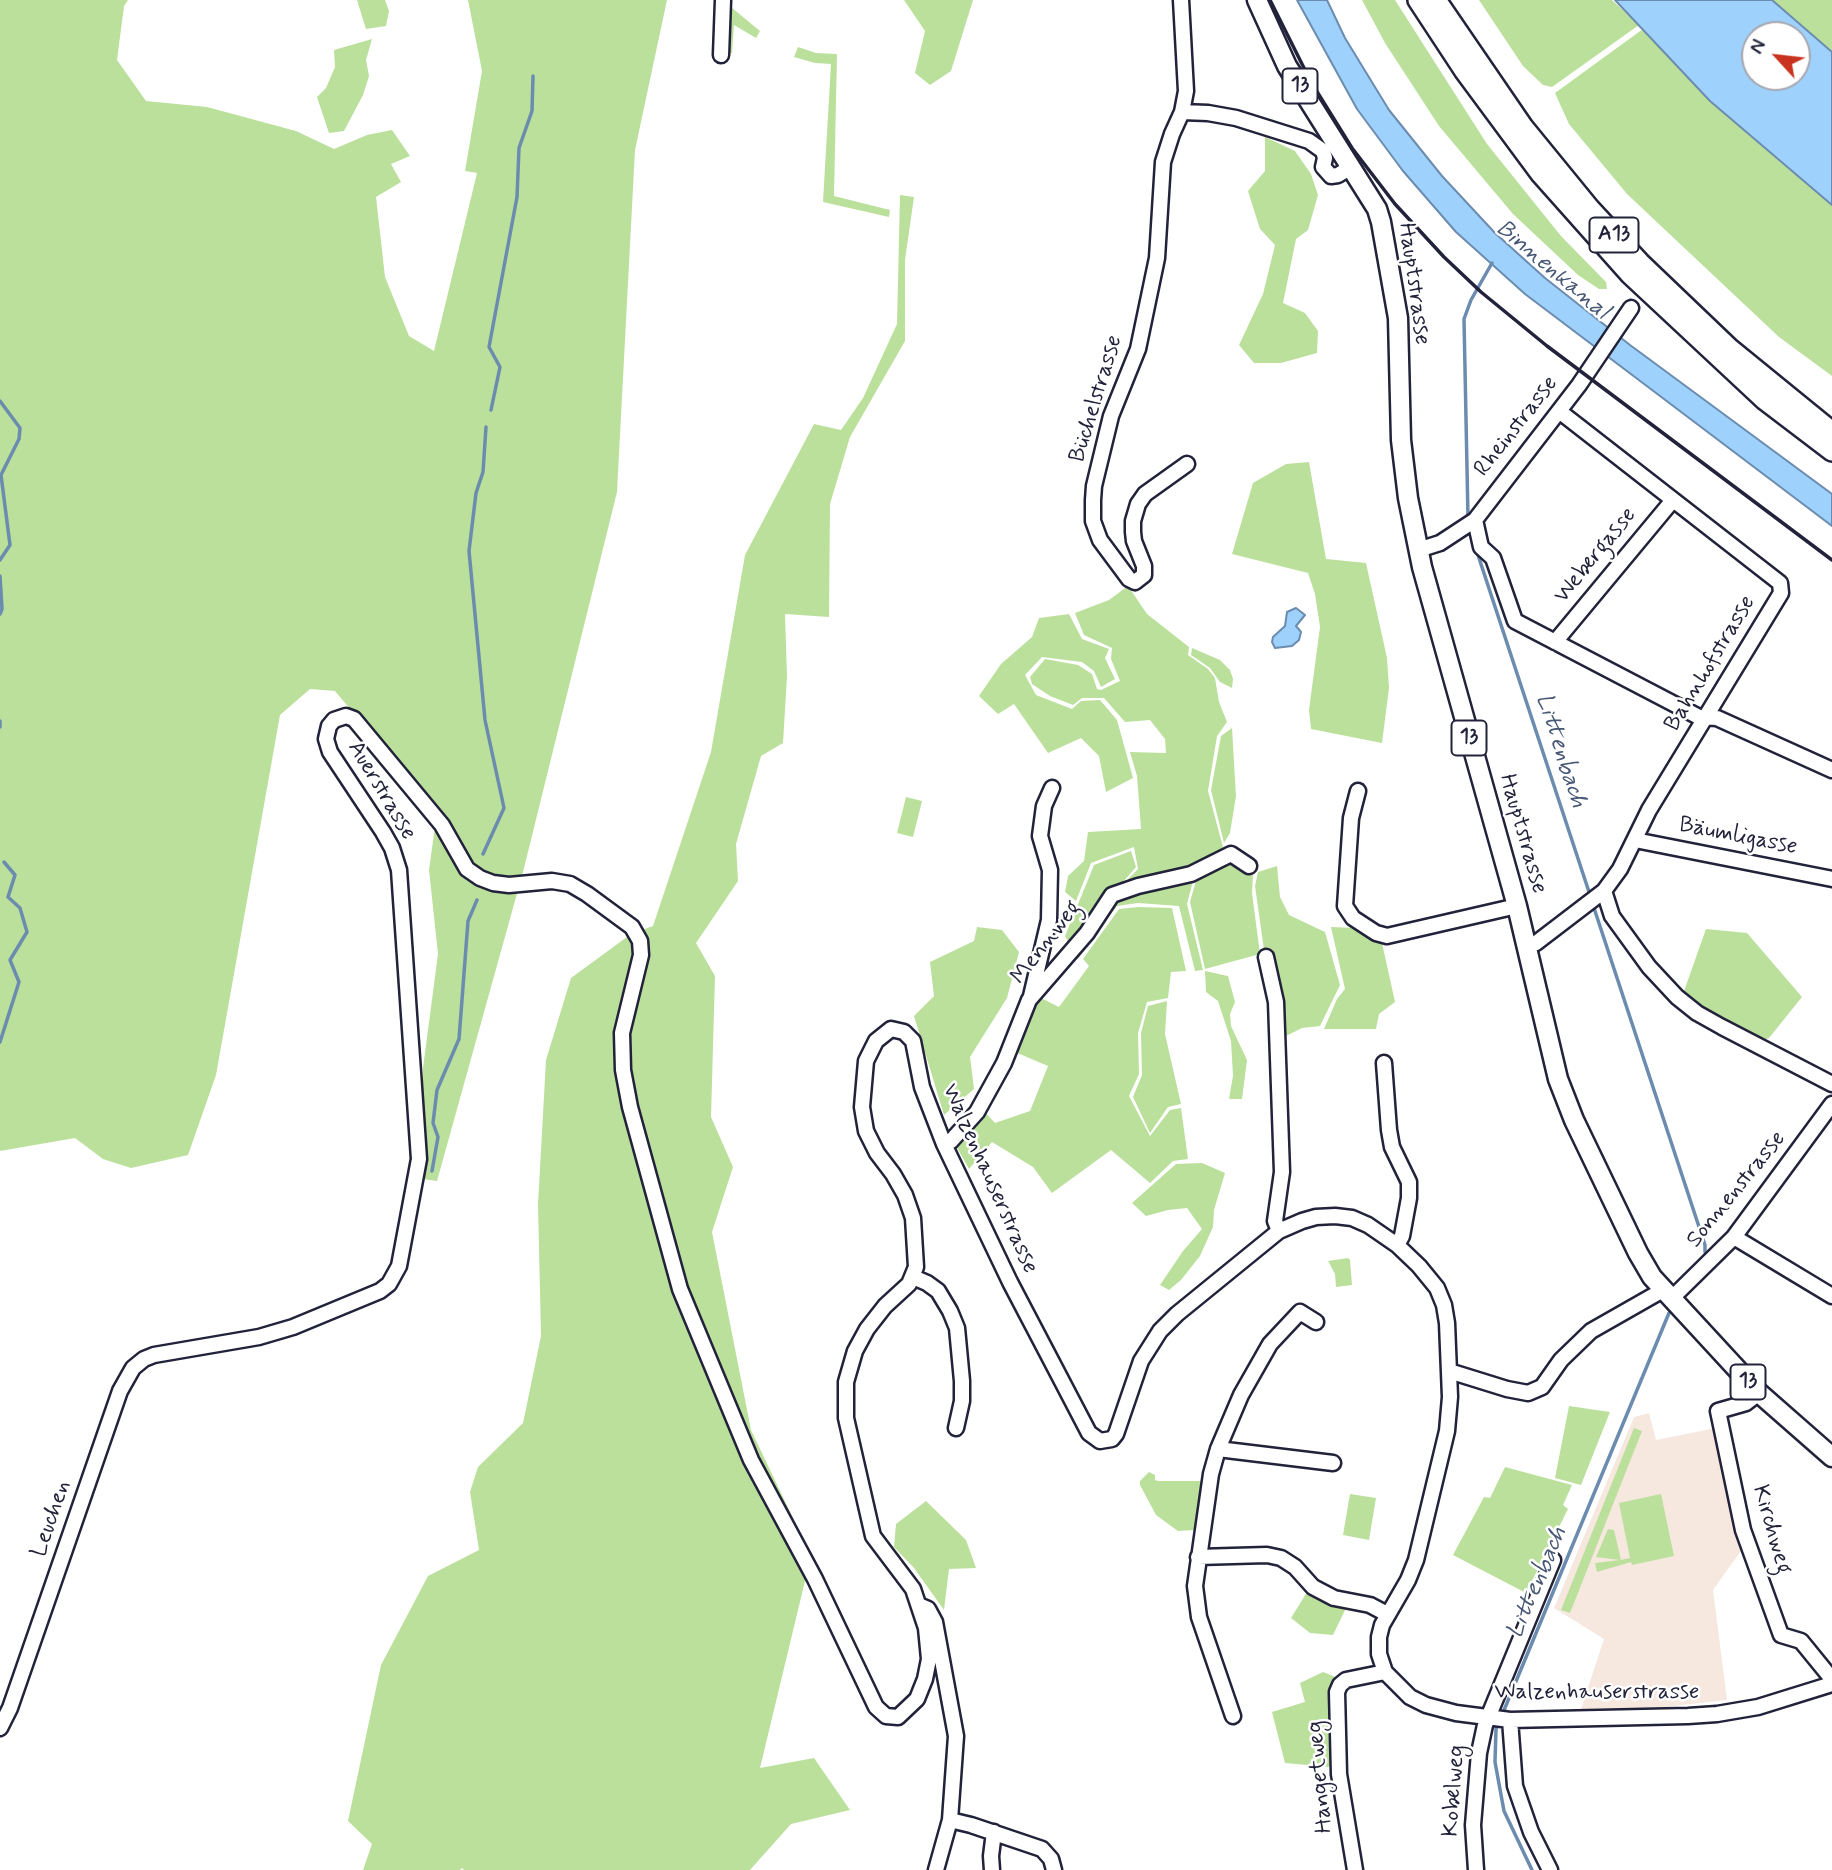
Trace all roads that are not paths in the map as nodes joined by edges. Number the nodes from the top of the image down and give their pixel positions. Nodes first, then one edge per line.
1 (723, 0) edge
2 (1181, 0) edge
3 (1257, 0) edge
4 (1418, 0) edge
5 (1436, 0) edge
6 (721, 55) dead end
7 (1182, 112) junction
8 (1351, 167) junction
9 (1628, 312) dead end
10 (1559, 411) junction
11 (1832, 432) edge
12 (1832, 451) edge
13 (1187, 464) dead end
14 (1672, 500) junction
15 (1469, 524) junction
16 (1418, 550) junction
17 (1555, 642) junction
18 (1706, 718) junction
19 (1832, 770) edge
20 (1052, 788) dead end
21 (1357, 790) dead end
22 (1635, 840) junction
23 (1249, 866) dead end
24 (1832, 879) edge
25 (1602, 894) junction
26 (1517, 906) junction
27 (1527, 946) junction
28 (1266, 957) dead end
29 (1029, 1000) junction
30 (1384, 1063) dead end
31 (1832, 1084) edge
32 (1832, 1104) edge
33 (944, 1144) junction
34 (1279, 1231) junction
35 (1734, 1237) junction
36 (1397, 1245) junction
37 (913, 1277) junction
38 (1667, 1294) junction
39 (1832, 1296) edge
40 (1316, 1322) dead end
41 (174, 1352) joint
42 (1449, 1371) junction
43 (1759, 1394) junction
44 (956, 1428) dead end
45 (1218, 1449) junction
46 (1832, 1457) edge
47 (1333, 1463) dead end
48 (1198, 1557) junction
49 (1553, 1560) dead end
50 (920, 1606) junction
51 (1387, 1614) junction
52 (1385, 1672) junction
53 (1832, 1682) edge
54 (1233, 1716) dead end
55 (1500, 1718) junction
56 (0, 1728) edge
57 (950, 1820) junction
58 (994, 1832) junction
59 (936, 1870) edge
60 (992, 1870) edge
61 (1054, 1870) edge
62 (1355, 1870) edge
63 (1476, 1870) edge
64 (1550, 1870) edge

1 - 6 street
2 - 7 street, Büchelstrasse
3 - 8 main road, Hauptstrasse / 13
4 - 12 highway, A13
5 - 11 highway, A13
7 - 8 street
7 - 13 street, Büchelstrasse
8 - 16 main road, Hauptstrasse / 13
9 - 10 street, Rheinstrasse
10 - 14 street, Bahnhofstrasse
10 - 15 street, Rheinstrasse
14 - 17 street, Webergasse
14 - 18 street, Bahnhofstrasse
15 - 16 street, Rheinstrasse
15 - 17 street
16 - 26 main road, Hauptstrasse / 13
17 - 18 street
18 - 19 street
18 - 22 street, Bahnhofstrasse
20 - 29 street
21 - 26 street
22 - 24 street, Bäumligasse
22 - 25 street, Bahnhofstrasse
23 - 29 street, Mennweg
25 - 27 street, Bahnhofstrasse
25 - 31 street
26 - 27 main road, Hauptstrasse / 13
27 - 38 main road, Hauptstrasse / 13
28 - 34 street
29 - 33 street, Mennweg
30 - 36 street
32 - 35 street, Sonnenstrasse
33 - 34 street, Walzenhauserstrasse
33 - 37 street, Walzenhauserstrasse
34 - 36 street, Walzenhauserstrasse
35 - 38 street, Sonnenstrasse
35 - 39 street
36 - 42 street, Walzenhauserstrasse
37 - 44 street
37 - 50 street
38 - 42 street, Sonnenstrasse
38 - 43 main road, Hauptstrasse / 13
40 - 45 street
41 - 50 street, Auerstrasse
41 - 56 street, Leuchen
42 - 51 street, Walzenhauserstrasse
43 - 46 main road, Hauptstrasse / 13
43 - 53 street, Kirchweg
45 - 47 street
45 - 48 street
48 - 51 street
48 - 54 street
49 - 55 street, Kobelweg
50 - 57 street
51 - 52 street, Walzenhauserstrasse
52 - 55 street, Walzenhauserstrasse
52 - 62 street, Hangetweg
53 - 55 street, Walzenhauserstrasse
55 - 63 street, Kobelweg
55 - 64 street
57 - 58 street
57 - 59 street
58 - 60 street
58 - 61 street

